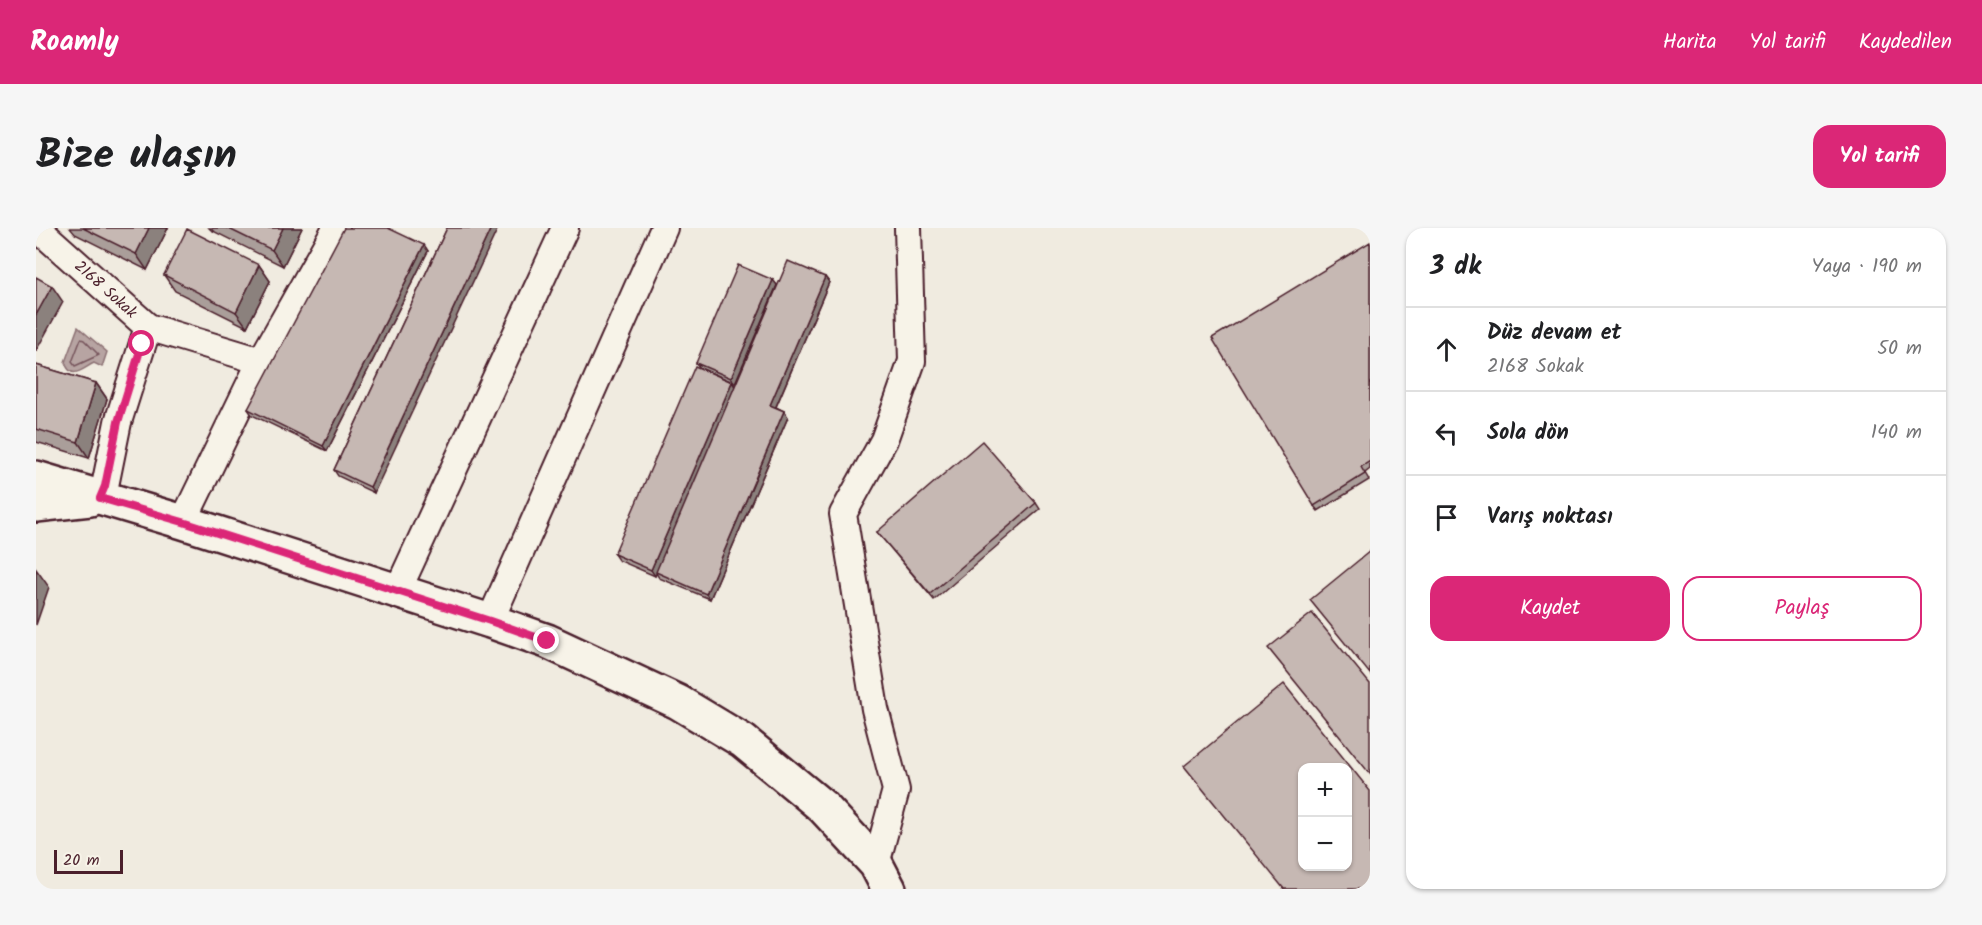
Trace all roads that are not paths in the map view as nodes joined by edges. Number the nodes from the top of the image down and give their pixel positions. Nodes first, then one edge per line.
1 (336, 228) edge
2 (565, 228) edge
3 (664, 228) edge
4 (908, 228) edge
5 (39, 229) edge
6 (148, 327) junction
7 (261, 361) junction
8 (36, 478) edge
9 (100, 498) junction
10 (36, 505) edge
11 (183, 522) junction
12 (397, 592) junction
13 (490, 621) junction
14 (883, 876) edge

1 - 7 street
2 - 12 street
3 - 13 street
4 - 14 street
5 - 6 street, 2168 Sokak
6 - 7 street
6 - 9 street, 2168 Sokak
7 - 11 street
8 - 9 street
9 - 10 street
9 - 11 street
11 - 12 street
12 - 13 street
13 - 14 street

